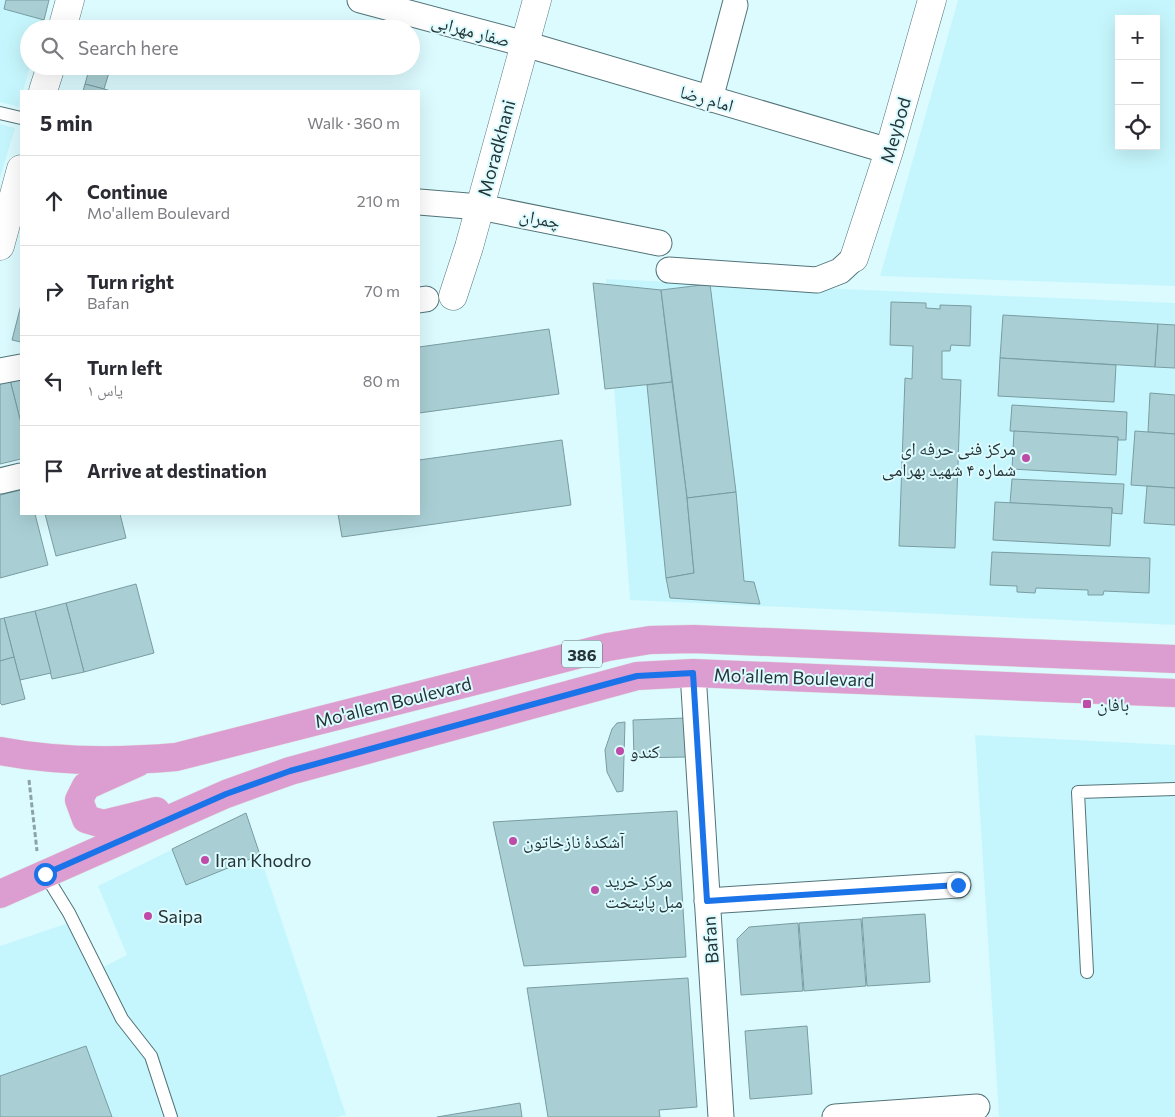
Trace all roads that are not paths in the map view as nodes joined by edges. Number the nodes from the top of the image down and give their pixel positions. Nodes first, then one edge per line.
1 (70, 0) edge
2 (360, 0) edge
3 (537, 0) edge
4 (932, 0) edge
5 (735, 5) dead end
6 (64, 20) edge
7 (525, 44) junction
8 (48, 75) edge
9 (44, 90) edge
10 (710, 99) junction
11 (0, 113) edge
12 (20, 118) edge
13 (889, 151) junction
14 (20, 173) edge
15 (420, 202) edge
16 (480, 206) junction
17 (659, 243) dead end
18 (0, 246) edge
19 (854, 258) joint
20 (669, 270) dead end
21 (453, 296) dead end
22 (20, 367) edge
23 (0, 371) edge
24 (20, 476) edge
25 (0, 482) edge
26 (1175, 659) edge
27 (693, 673) junction
28 (1175, 693) edge
29 (0, 751) edge
30 (143, 760) junction
31 (1175, 789) edge
32 (226, 794) junction
33 (45, 874) junction
34 (958, 885) dead end
35 (0, 894) edge
36 (707, 901) junction
37 (1087, 972) dead end
38 (977, 1108) dead end
39 (171, 1117) edge
40 (721, 1117) edge
41 (835, 1117) edge

1 - 6 street
2 - 7 street, صفار مهرابی
3 - 7 street, Moradkhani
4 - 13 street, Meybod
5 - 10 street
7 - 10 street, امام رضا
7 - 16 street, Moradkhani
8 - 9 street
10 - 13 street, امام رضا
11 - 12 lane
13 - 19 street, Meybod
14 - 18 street
15 - 16 street, چمران
16 - 17 street, چمران
16 - 21 street, Moradkhani
19 - 20 street
22 - 23 street
24 - 25 street
26 - 30 main road, Mo'allem Boulevard / 386
27 - 28 main road, Mo'allem Boulevard / 386
27 - 32 main road, Mo'allem Boulevard / 386
27 - 36 street, Bafan
29 - 30 main road, Mo'allem Boulevard / 386
30 - 32 main road
31 - 37 lane
32 - 33 main road, Mo'allem Boulevard / 386
33 - 35 main road, Mo'allem Boulevard / 386
33 - 39 lane
34 - 36 street
36 - 40 street, Bafan
38 - 41 street

